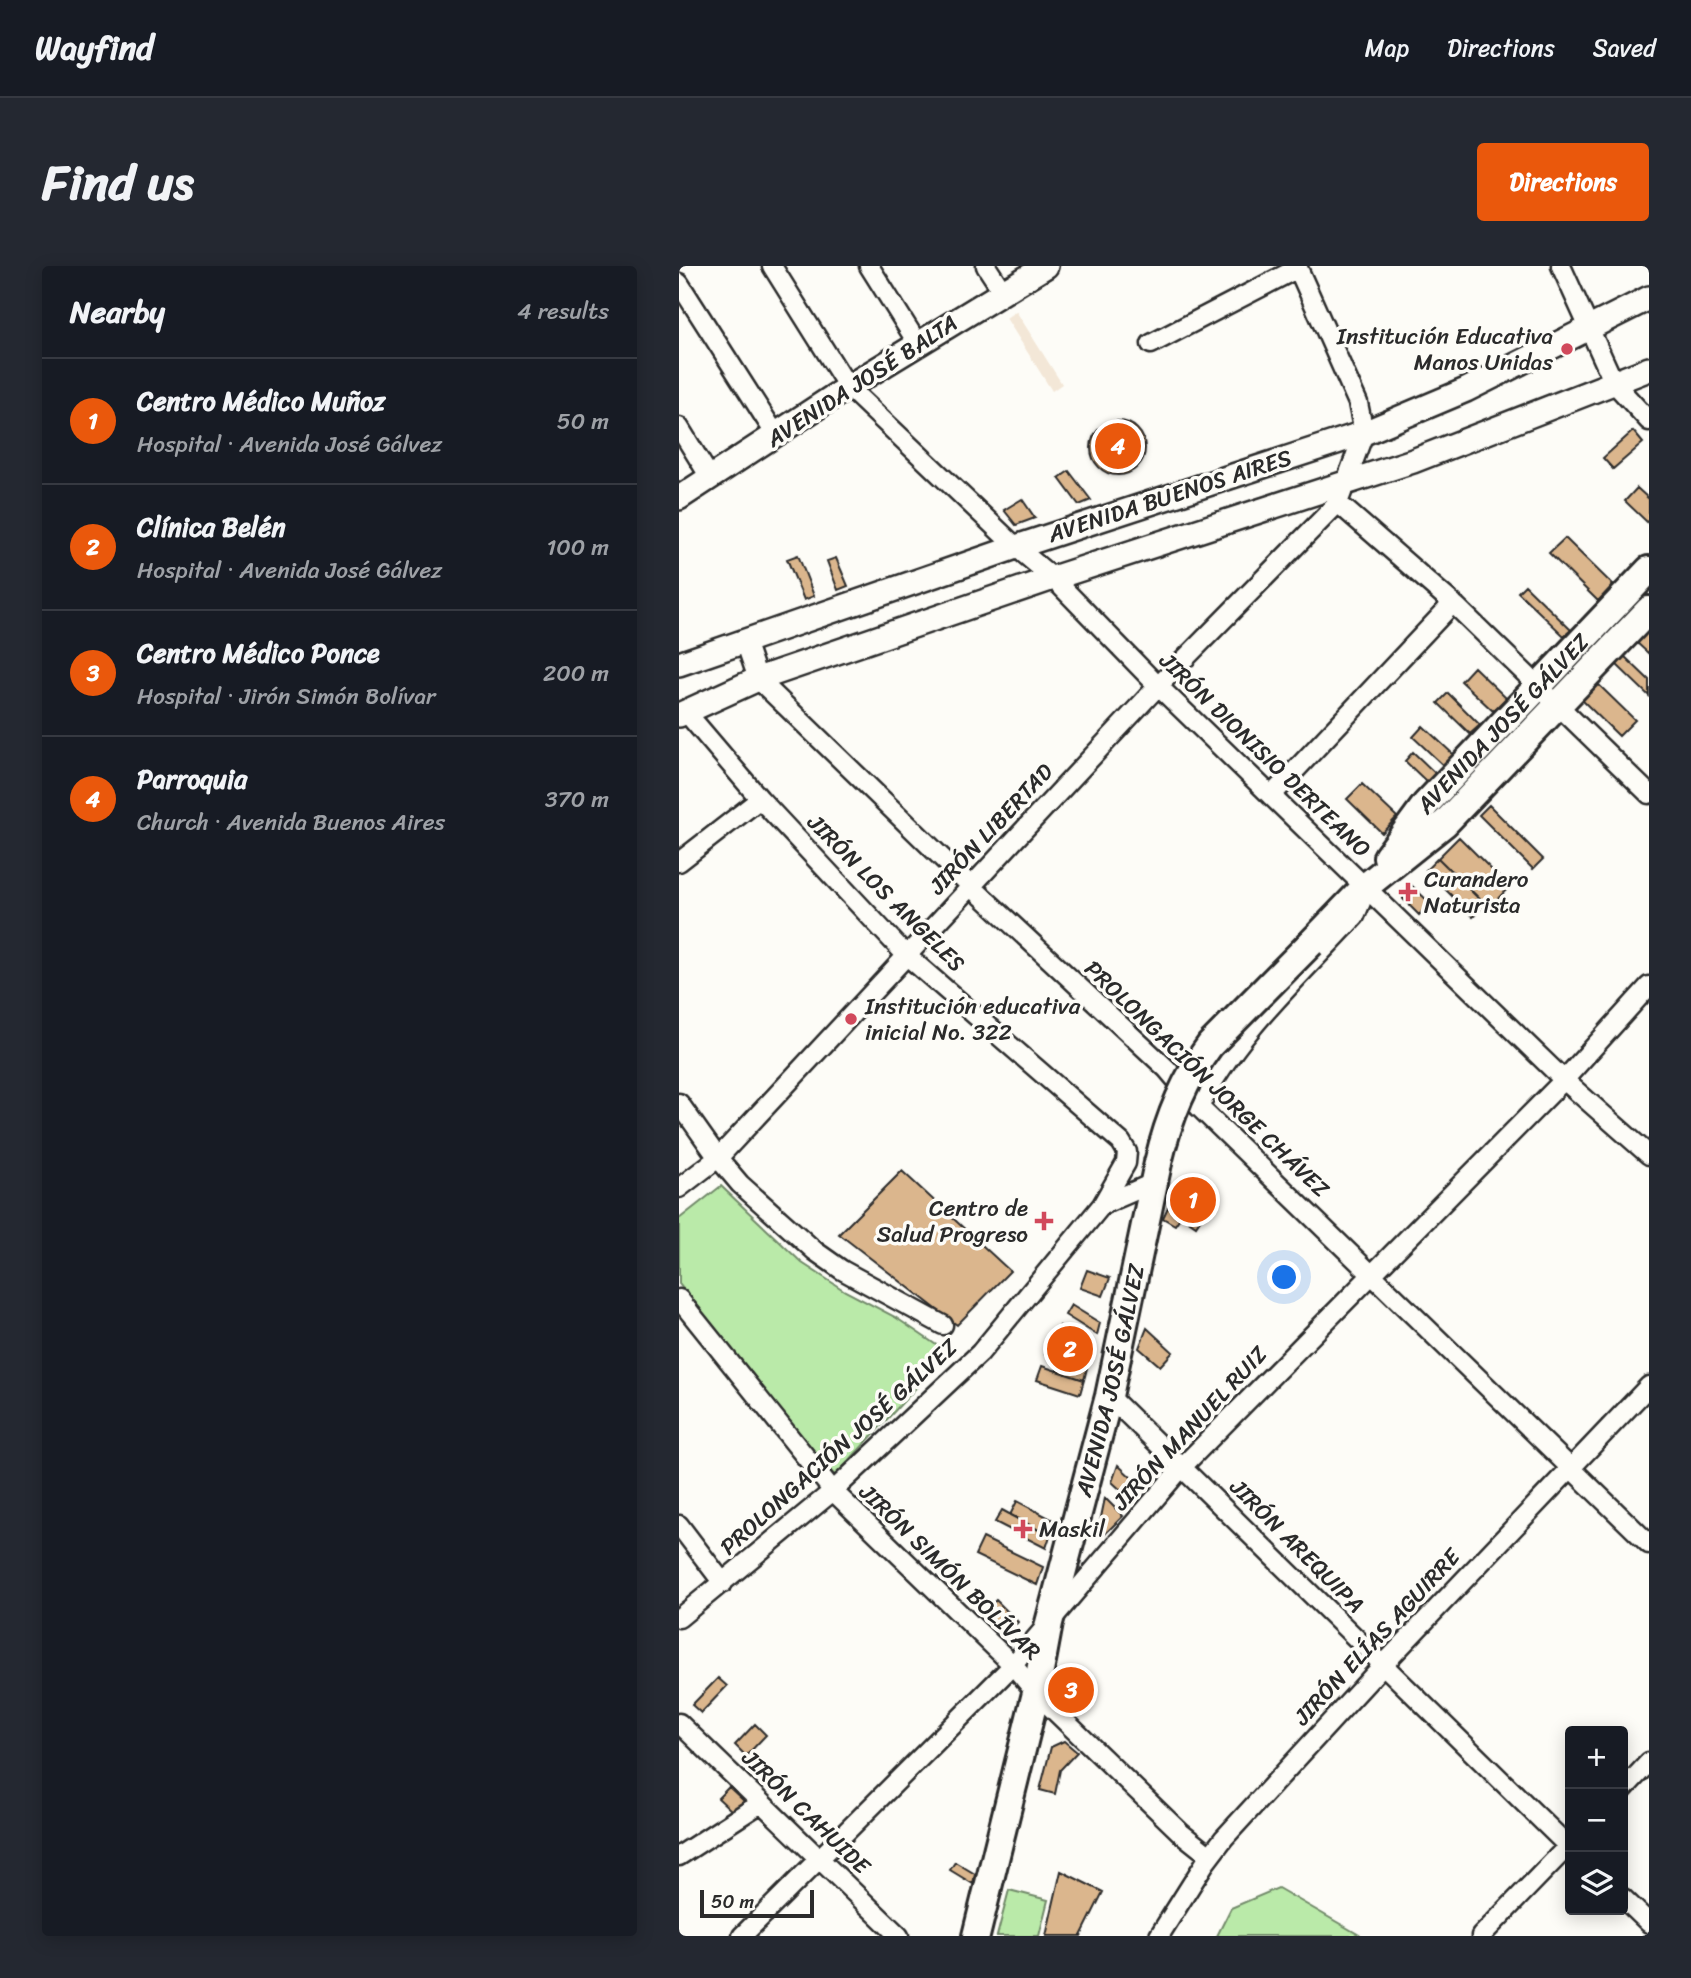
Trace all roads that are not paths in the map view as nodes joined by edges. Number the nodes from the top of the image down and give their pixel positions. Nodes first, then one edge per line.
1 (772, 266) edge
2 (869, 266) edge
3 (986, 266) edge
4 (1046, 266) edge
5 (1561, 266) edge
6 (1298, 267) edge
7 (679, 284) edge
8 (1003, 292) junction
9 (1649, 298) edge
10 (1589, 326) junction
11 (918, 344) junction
12 (1151, 344) dead end
13 (1649, 369) edge
14 (1614, 383) junction
15 (848, 387) junction
16 (1649, 421) edge
17 (679, 427) edge
18 (1364, 433) junction
19 (776, 435) junction
20 (711, 479) junction
21 (1342, 494) junction
22 (679, 498) edge
23 (1016, 547) junction
24 (1649, 570) edge
25 (1053, 578) junction
26 (1453, 603) junction
27 (1649, 610) edge
28 (745, 641) junction
29 (679, 664) edge
30 (758, 679) junction
31 (1158, 685) junction
32 (1539, 685) junction
33 (1559, 704) junction
34 (682, 714) edge
35 (1649, 794) edge
36 (1272, 796) junction
37 (760, 799) junction
38 (679, 862) edge
39 (971, 886) junction
40 (1363, 889) junction
41 (906, 955) junction
42 (1649, 986) edge
43 (1564, 1080) junction
44 (679, 1103) edge
45 (1199, 1107) junction
46 (1127, 1153) joint
47 (1649, 1155) edge
48 (718, 1158) junction
49 (1155, 1173) junction
50 (679, 1188) edge
51 (1101, 1205) junction
52 (1372, 1274) junction
53 (679, 1299) edge
54 (943, 1325) dead end
55 (1649, 1386) edge
56 (1109, 1396) junction
57 (1182, 1467) junction
58 (1570, 1468) junction
59 (833, 1491) junction
60 (679, 1525) edge
61 (1649, 1544) edge
62 (723, 1583) junction
63 (679, 1618) edge
64 (1049, 1623) junction
65 (1383, 1664) junction
66 (1013, 1665) junction
67 (1037, 1693) junction
68 (679, 1723) edge
69 (1649, 1762) edge
70 (1624, 1789) edge
71 (761, 1803) junction
72 (1565, 1841) edge
73 (1565, 1851) edge
74 (679, 1856) edge
75 (1210, 1856) junction
76 (819, 1858) junction
77 (1628, 1903) edge
78 (1649, 1923) edge
79 (742, 1936) edge
80 (899, 1936) edge
81 (976, 1936) edge
82 (1159, 1936) edge
83 (1481, 1936) edge

1 - 15 street, JIRÓN DIONISIO DERTEANO
2 - 11 street
3 - 8 street
4 - 8 main road, AVENIDA JOSÉ BALTA
5 - 10 street
6 - 12 street
6 - 18 street
7 - 19 street
8 - 11 main road, AVENIDA JOSÉ BALTA
9 - 10 main road, AVENIDA BUENOS AIRES
10 - 14 street
10 - 18 main road, AVENIDA BUENOS AIRES
11 - 15 main road, AVENIDA JOSÉ BALTA
13 - 14 main road, AVENIDA BUENOS AIRES
14 - 16 street
14 - 21 main road, AVENIDA BUENOS AIRES
15 - 19 main road, AVENIDA JOSÉ BALTA
15 - 23 street, JIRÓN DIONISIO DERTEANO
17 - 20 street
18 - 21 street
18 - 23 main road, AVENIDA BUENOS AIRES
19 - 20 main road, AVENIDA JOSÉ BALTA
20 - 22 main road, AVENIDA JOSÉ BALTA
21 - 25 main road, AVENIDA BUENOS AIRES
21 - 26 street
21 - 31 street, JIRÓN LIBERTAD
23 - 25 street, JIRÓN DIONISIO DERTEANO
23 - 28 main road, AVENIDA BUENOS AIRES
24 - 32 highway, AVENIDA JOSÉ GÁLVEZ
25 - 30 main road, AVENIDA BUENOS AIRES
25 - 31 street, JIRÓN DIONISIO DERTEANO
26 - 32 street
26 - 36 street
27 - 33 highway, AVENIDA JOSÉ GÁLVEZ
28 - 29 main road, AVENIDA BUENOS AIRES
28 - 30 street, PROLONGACIÓN JORGE CHÁVEZ
30 - 34 main road, AVENIDA BUENOS AIRES
30 - 39 street, PROLONGACIÓN JORGE CHÁVEZ
31 - 36 street, JIRÓN DIONISIO DERTEANO
31 - 39 street, JIRÓN LIBERTAD
32 - 33 street
32 - 40 highway, AVENIDA JOSÉ GÁLVEZ
33 - 35 street
33 - 40 highway, AVENIDA JOSÉ GÁLVEZ
34 - 37 street, JIRÓN LOS ANGELES
36 - 40 street, JIRÓN DIONISIO DERTEANO
37 - 38 street
37 - 41 street, JIRÓN LOS ANGELES
39 - 41 street, JIRÓN LIBERTAD
39 - 45 street, PROLONGACIÓN JORGE CHÁVEZ
40 - 43 street, JIRÓN DIONISIO DERTEANO
40 - 45 street
40 - 49 highway, AVENIDA JOSÉ GÁLVEZ, bridge
41 - 46 street, JIRÓN LOS ANGELES
41 - 48 street, JIRÓN LIBERTAD
42 - 43 street, JIRÓN MANUEL RUIZ
43 - 47 street, JIRÓN DIONISIO DERTEANO
43 - 52 street, JIRÓN MANUEL RUIZ
44 - 48 street
45 - 52 street, PROLONGACIÓN JORGE CHÁVEZ
46 - 51 street, PROLONGACIÓN JOSÉ GÁLVEZ
48 - 50 street, JIRÓN LIBERTAD
48 - 54 street
49 - 51 street, PROLONGACIÓN JOSÉ GÁLVEZ
49 - 56 highway, AVENIDA JOSÉ GÁLVEZ
51 - 59 street, PROLONGACIÓN JOSÉ GÁLVEZ
52 - 57 street, JIRÓN MANUEL RUIZ
52 - 58 street, PROLONGACIÓN JORGE CHÁVEZ
53 - 59 street, JIRÓN SIMÓN BOLÍVAR
55 - 58 street, JIRÓN ELÍAS AGUIRRE
56 - 57 street, JIRÓN AREQUIPA
56 - 64 highway, AVENIDA JOSÉ GÁLVEZ
57 - 64 street, JIRÓN MANUEL RUIZ
57 - 65 street, JIRÓN AREQUIPA
58 - 61 street, PROLONGACIÓN JORGE CHÁVEZ
58 - 65 street, JIRÓN ELÍAS AGUIRRE
59 - 62 street, PROLONGACIÓN JOSÉ GÁLVEZ
59 - 66 street, JIRÓN SIMÓN BOLÍVAR
60 - 62 street
62 - 63 street, PROLONGACIÓN JOSÉ GÁLVEZ
64 - 66 street, JIRÓN MANUEL RUIZ
64 - 67 highway, AVENIDA JOSÉ GÁLVEZ
65 - 72 street, JIRÓN AREQUIPA
65 - 75 street, JIRÓN ELÍAS AGUIRRE
66 - 67 street, JIRÓN SIMÓN BOLÍVAR
66 - 76 street, JIRÓN MANUEL RUIZ
67 - 75 street, JIRÓN SIMÓN BOLÍVAR
67 - 81 highway, AVENIDA JOSÉ GÁLVEZ
68 - 71 street, JIRÓN CAHUIDE
69 - 70 street
71 - 74 street
71 - 76 street, JIRÓN CAHUIDE
73 - 83 street
75 - 82 street, JIRÓN ELÍAS AGUIRRE
76 - 79 street, JIRÓN MANUEL RUIZ
76 - 80 street, JIRÓN CAHUIDE
77 - 78 street

